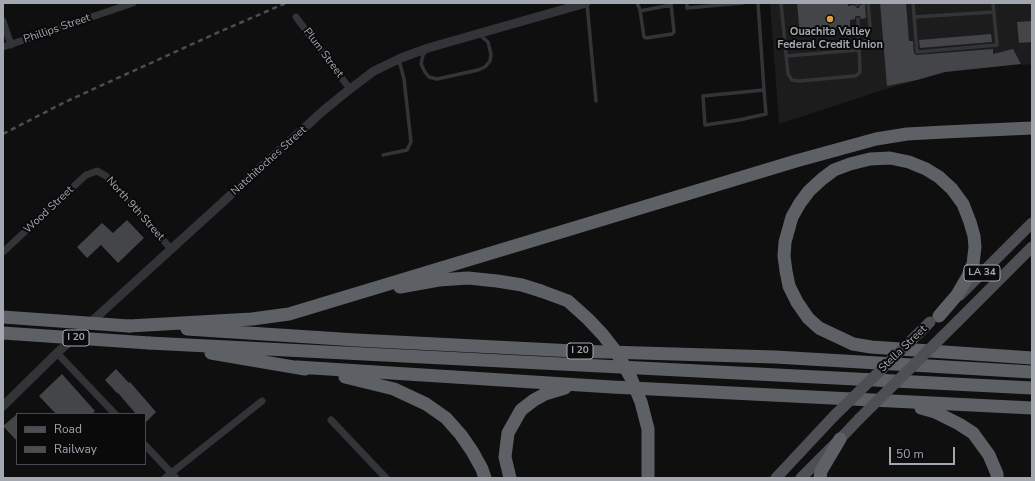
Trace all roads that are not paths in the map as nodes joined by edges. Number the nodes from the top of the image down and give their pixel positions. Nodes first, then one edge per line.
1 (133, 3) edge
2 (586, 3) edge
3 (637, 3) edge
4 (687, 3) edge
5 (743, 3) edge
6 (758, 3) edge
7 (781, 3) edge
8 (868, 3) edge
9 (913, 3) edge
10 (993, 3) edge
11 (671, 4) edge
12 (640, 12) junction
13 (994, 12) junction
14 (914, 17) junction
15 (296, 18) dead end
16 (858, 19) dead end
17 (3, 20) edge
18 (478, 33) junction
19 (11, 44) junction
20 (3, 47) edge
21 (428, 48) junction
22 (858, 50) junction
23 (786, 56) junction
24 (394, 61) junction
25 (350, 89) junction
26 (764, 90) junction
27 (596, 101) dead end
28 (1032, 128) edge
29 (383, 155) dead end
30 (97, 171) joint
31 (1032, 223) edge
32 (1032, 247) edge
33 (172, 250) junction
34 (3, 252) edge
35 (289, 314) junction
36 (3, 317) edge
37 (935, 319) junction
38 (129, 326) junction
39 (3, 332) edge
40 (150, 343) junction
41 (58, 353) junction
42 (1032, 358) edge
43 (297, 367) junction
44 (1032, 372) edge
45 (612, 387) junction
46 (1032, 388) edge
47 (262, 401) dead end
48 (900, 401) junction
49 (3, 406) edge
50 (1032, 408) edge
51 (114, 413) edge
52 (331, 420) dead end
53 (840, 439) junction
54 (146, 446) edge
55 (173, 475) edge
56 (165, 478) edge
57 (386, 478) edge
58 (485, 478) edge
59 (510, 478) edge
60 (648, 478) edge
61 (776, 478) edge
62 (801, 478) edge
63 (820, 478) edge
64 (997, 478) edge

1 - 19 street, Phillips Street
2 - 18 street, Natchitoches Street
2 - 27 lane
3 - 12 lane
4 - 5 lane
6 - 26 lane
7 - 23 lane
8 - 22 lane
9 - 14 lane
10 - 13 lane
11 - 12 lane
11 - 12 lane
13 - 14 lane
13 - 14 lane
15 - 25 street, Plum Street
16 - 22 lane
17 - 19 street
18 - 21 street, Natchitoches Street
18 - 21 lane
19 - 20 street, Phillips Street
21 - 24 street, Natchitoches Street
22 - 23 lane
22 - 23 lane
24 - 25 street, Natchitoches Street
24 - 29 lane
25 - 33 street, Natchitoches Street
26 - 26 lane
28 - 35 highway
30 - 33 street, North 9th Street
30 - 34 street, Wood Street
31 - 37 main road, Stella Street / LA 34
32 - 53 main road, Stella Street / LA 34, bridge
33 - 41 street, Natchitoches Street
35 - 38 highway
35 - 60 highway, bridge
36 - 38 highway, I 20, bridge
37 - 42 highway
37 - 61 main road, Stella Street / LA 34, bridge
38 - 44 highway, I 20
39 - 40 highway, I 20, bridge
40 - 43 highway
40 - 46 highway, I 20
41 - 49 street, Natchitoches Street
41 - 51 street
43 - 45 highway
43 - 58 highway
45 - 48 highway
45 - 59 highway
47 - 55 street
48 - 50 highway
48 - 64 highway
52 - 57 street
53 - 62 main road, Stella Street / LA 34
53 - 63 highway
54 - 55 street
55 - 56 street

